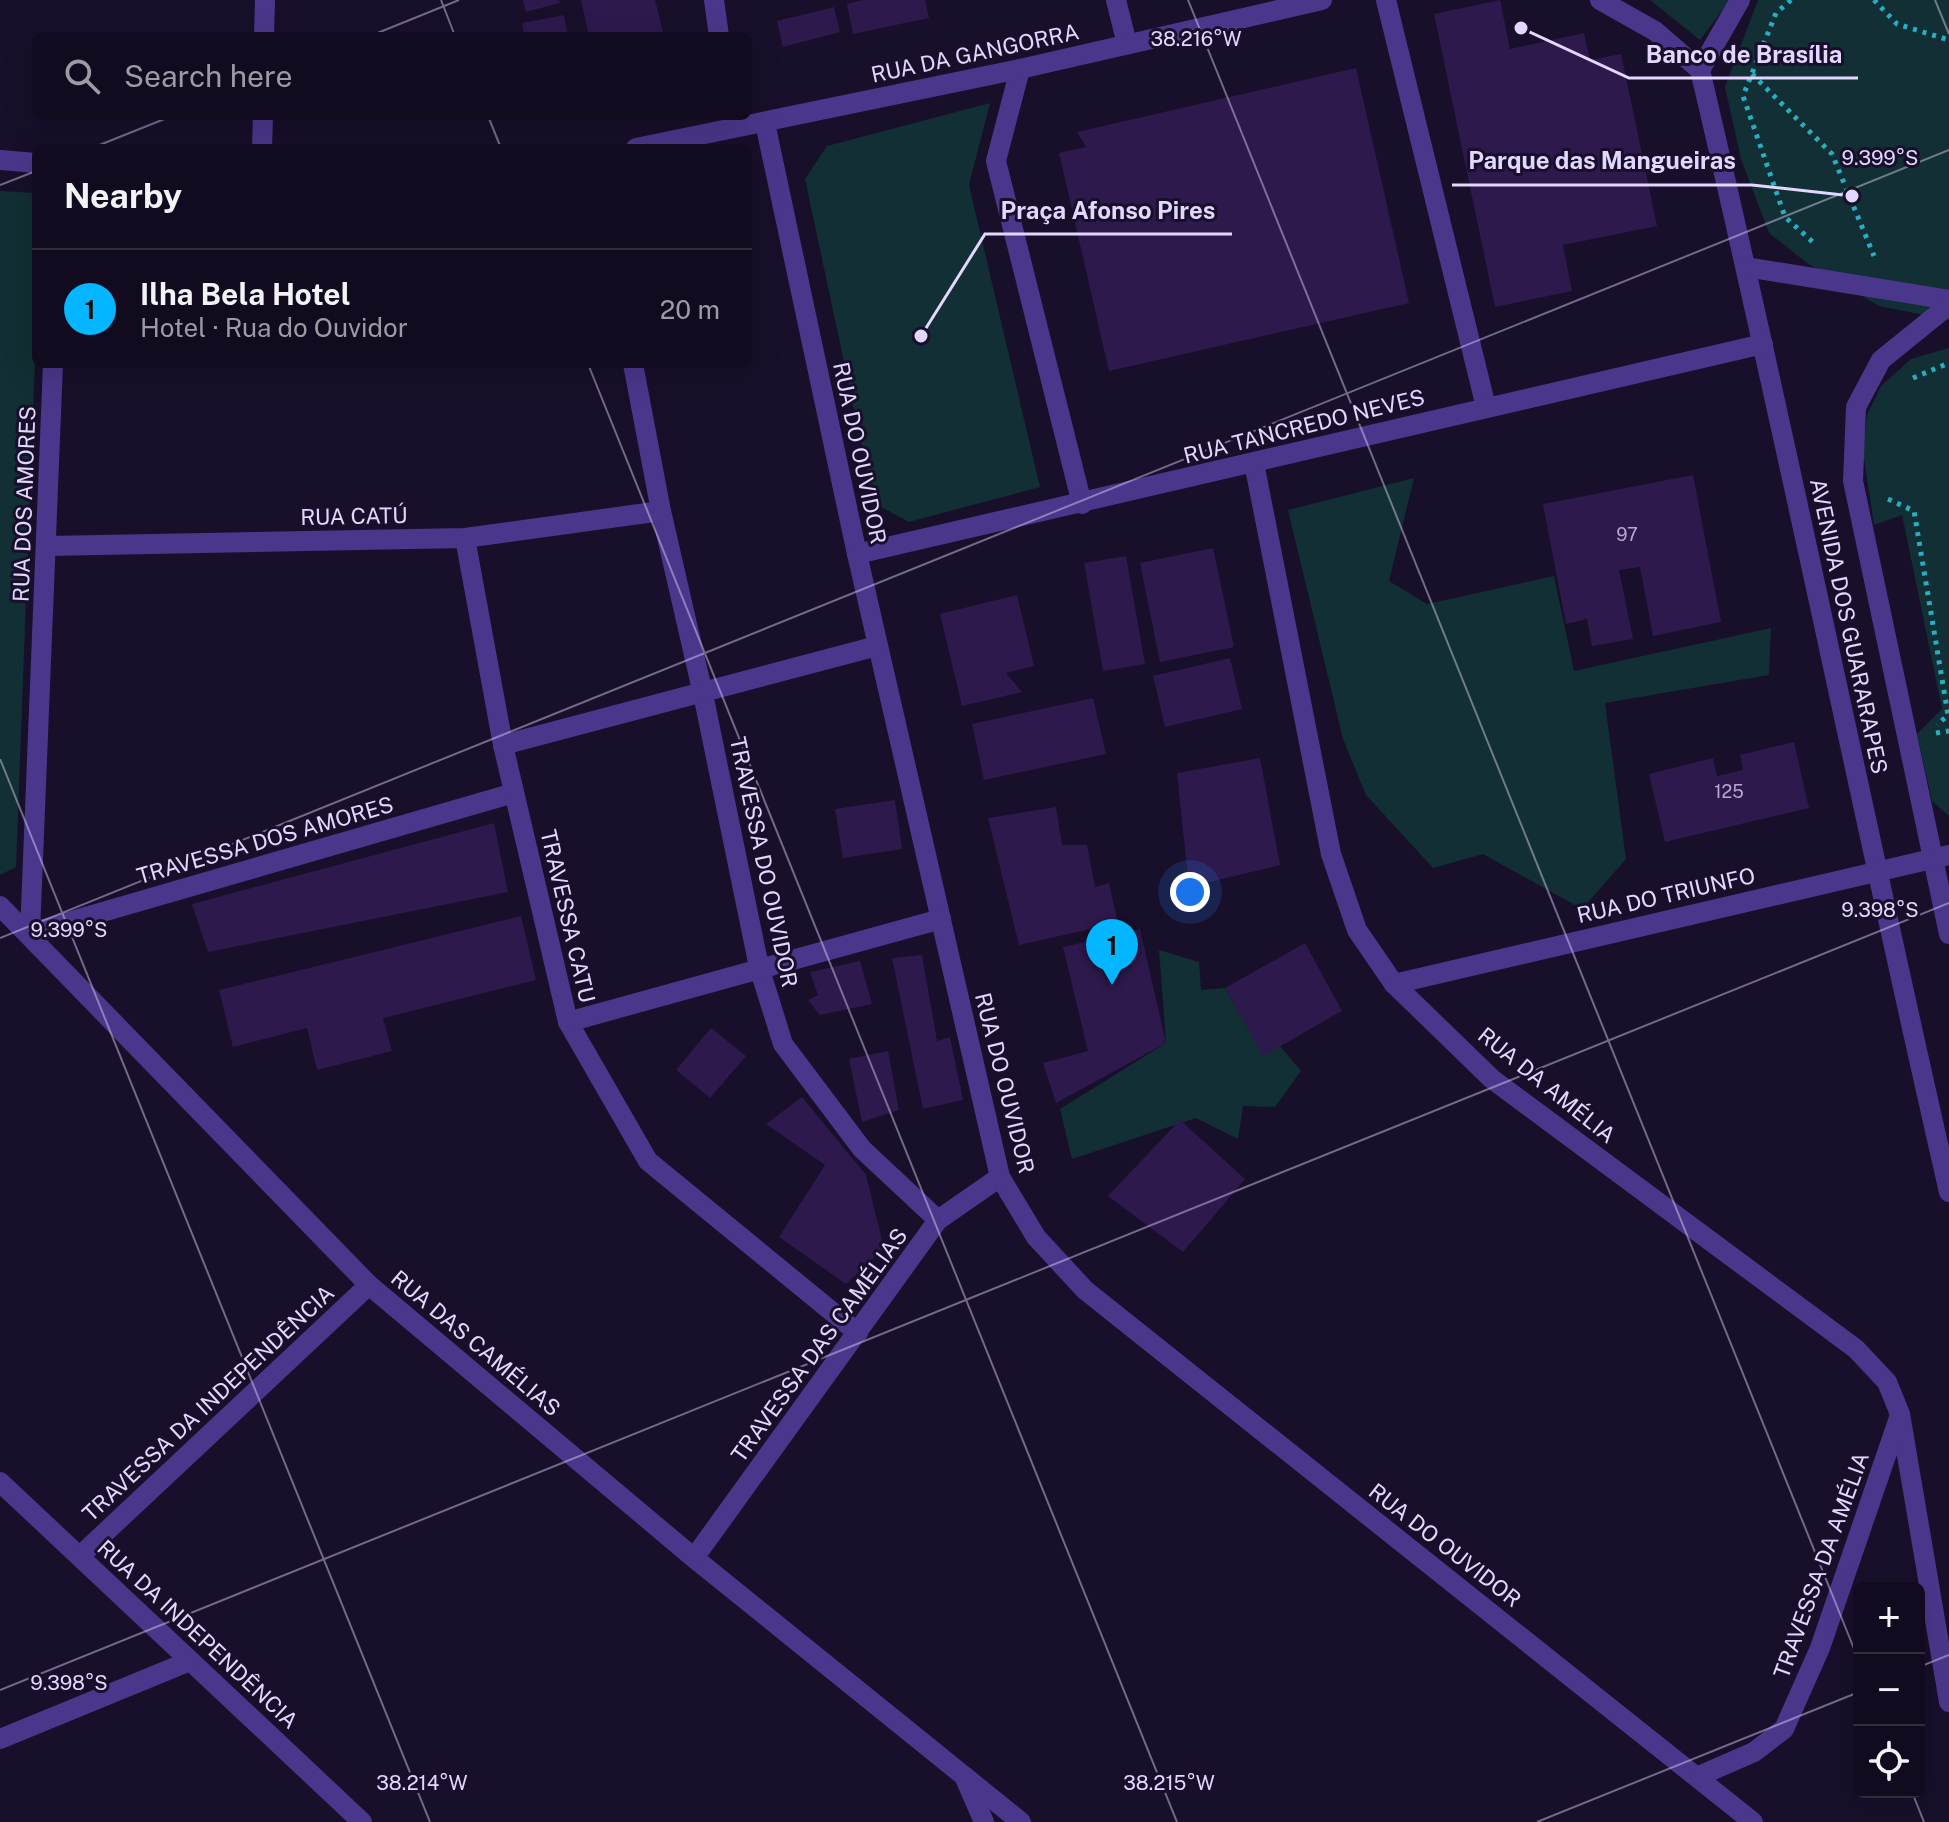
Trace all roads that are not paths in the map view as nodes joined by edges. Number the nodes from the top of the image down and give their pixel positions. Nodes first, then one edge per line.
1 (265, 0) edge
2 (714, 0) edge
3 (1116, 0) edge
4 (1322, 0) edge
5 (1386, 0) edge
6 (1600, 0) edge
7 (1740, 0) edge
8 (264, 32) edge
9 (718, 32) edge
10 (1127, 44) junction
11 (1020, 69) junction
12 (1700, 70) junction
13 (263, 120) edge
14 (732, 123) edge
15 (765, 123) junction
16 (262, 144) edge
17 (651, 144) edge
18 (0, 160) edge
19 (32, 163) edge
20 (1746, 267) junction
21 (1949, 303) edge
22 (1763, 344) junction
23 (53, 368) edge
24 (634, 368) edge
25 (1486, 407) junction
26 (1254, 463) junction
27 (1082, 504) junction
28 (661, 511) junction
29 (465, 538) junction
30 (47, 546) junction
31 (857, 554) junction
32 (877, 646) junction
33 (703, 694) junction
34 (503, 745) junction
35 (514, 793) junction
36 (1941, 857) edge
37 (1875, 870) junction
38 (0, 906) edge
39 (941, 919) junction
40 (30, 933) junction
41 (1949, 934) edge
42 (759, 967) junction
43 (1394, 984) junction
44 (568, 1022) junction
45 (1000, 1177) junction
46 (1949, 1192) edge
47 (938, 1220) junction
48 (369, 1285) junction
49 (858, 1333) junction
50 (1900, 1414) junction
51 (0, 1482) edge
52 (80, 1556) junction
53 (694, 1558) junction
54 (190, 1661) junction
55 (1949, 1702) edge
56 (0, 1739) edge
57 (962, 1772) junction
58 (1699, 1776) junction
59 (362, 1822) edge
60 (984, 1822) edge
61 (1021, 1822) edge
62 (1753, 1822) edge

1 - 8 street
2 - 9 street
3 - 10 street
4 - 10 street, RUA DA GANGORRA
5 - 25 street
6 - 12 street
7 - 12 street
10 - 11 street, RUA DA GANGORRA
11 - 15 street, RUA DA GANGORRA
11 - 27 street
12 - 20 street, AVENIDA DOS GUARARAPES
13 - 16 street
14 - 15 street, RUA DA GANGORRA
14 - 17 street, RUA DA GANGORRA
15 - 31 street, RUA DO OUVIDOR
18 - 19 street
20 - 21 street
20 - 22 street, AVENIDA DOS GUARARAPES
21 - 36 street, AVENIDA DOS GUARARAPES
22 - 25 street, RUA TANCREDO NEVES
22 - 37 street, AVENIDA DOS GUARARAPES
23 - 30 street, RUA DOS AMORES
24 - 28 street, TRAVESSA DO OUVIDOR
25 - 26 street, RUA TANCREDO NEVES
26 - 27 street, RUA TANCREDO NEVES
26 - 43 street, RUA DA AMÉLIA
27 - 31 street, RUA TANCREDO NEVES
28 - 29 street, RUA CATÚ
28 - 33 street, TRAVESSA DO OUVIDOR
29 - 30 street, RUA CATÚ
29 - 34 street, TRAVESSA CATU
30 - 40 street, RUA DOS AMORES
31 - 32 street, RUA DO OUVIDOR
32 - 33 street
32 - 39 street, RUA DO OUVIDOR
33 - 34 street
33 - 42 street, TRAVESSA DO OUVIDOR
34 - 35 street, TRAVESSA CATU
35 - 40 street, TRAVESSA DOS AMORES
35 - 44 street, TRAVESSA CATU
36 - 37 street, RUA DO TRIUNFO
36 - 41 street, AVENIDA DOS GUARARAPES
37 - 43 street, RUA DO TRIUNFO
37 - 46 street, AVENIDA DOS GUARARAPES
38 - 40 street, RUA DAS CAMÉLIAS
39 - 42 street
39 - 45 street, RUA DO OUVIDOR
40 - 48 street, RUA DAS CAMÉLIAS
42 - 44 street
42 - 47 street, TRAVESSA DO OUVIDOR
43 - 50 street, RUA DA AMÉLIA
44 - 49 street, TRAVESSA CATU
45 - 47 street, TRAVESSA DAS CAMÉLIAS
45 - 58 street, RUA DO OUVIDOR
47 - 49 street, TRAVESSA DAS CAMÉLIAS
48 - 52 street, TRAVESSA DA INDEPENDÊNCIA
48 - 53 street, RUA DAS CAMÉLIAS
49 - 53 street, TRAVESSA DAS CAMÉLIAS
50 - 55 street
50 - 58 street, TRAVESSA DA AMÉLIA
51 - 52 street, RUA DA INDEPENDÊNCIA
52 - 54 street, RUA DA INDEPENDÊNCIA
53 - 57 street, RUA DAS CAMÉLIAS
54 - 56 street
54 - 59 street, RUA DA INDEPENDÊNCIA
57 - 60 street, RUA DAS CAMÉLIAS
57 - 61 street, RUA DAS CAMÉLIAS
58 - 62 street, RUA DO OUVIDOR

